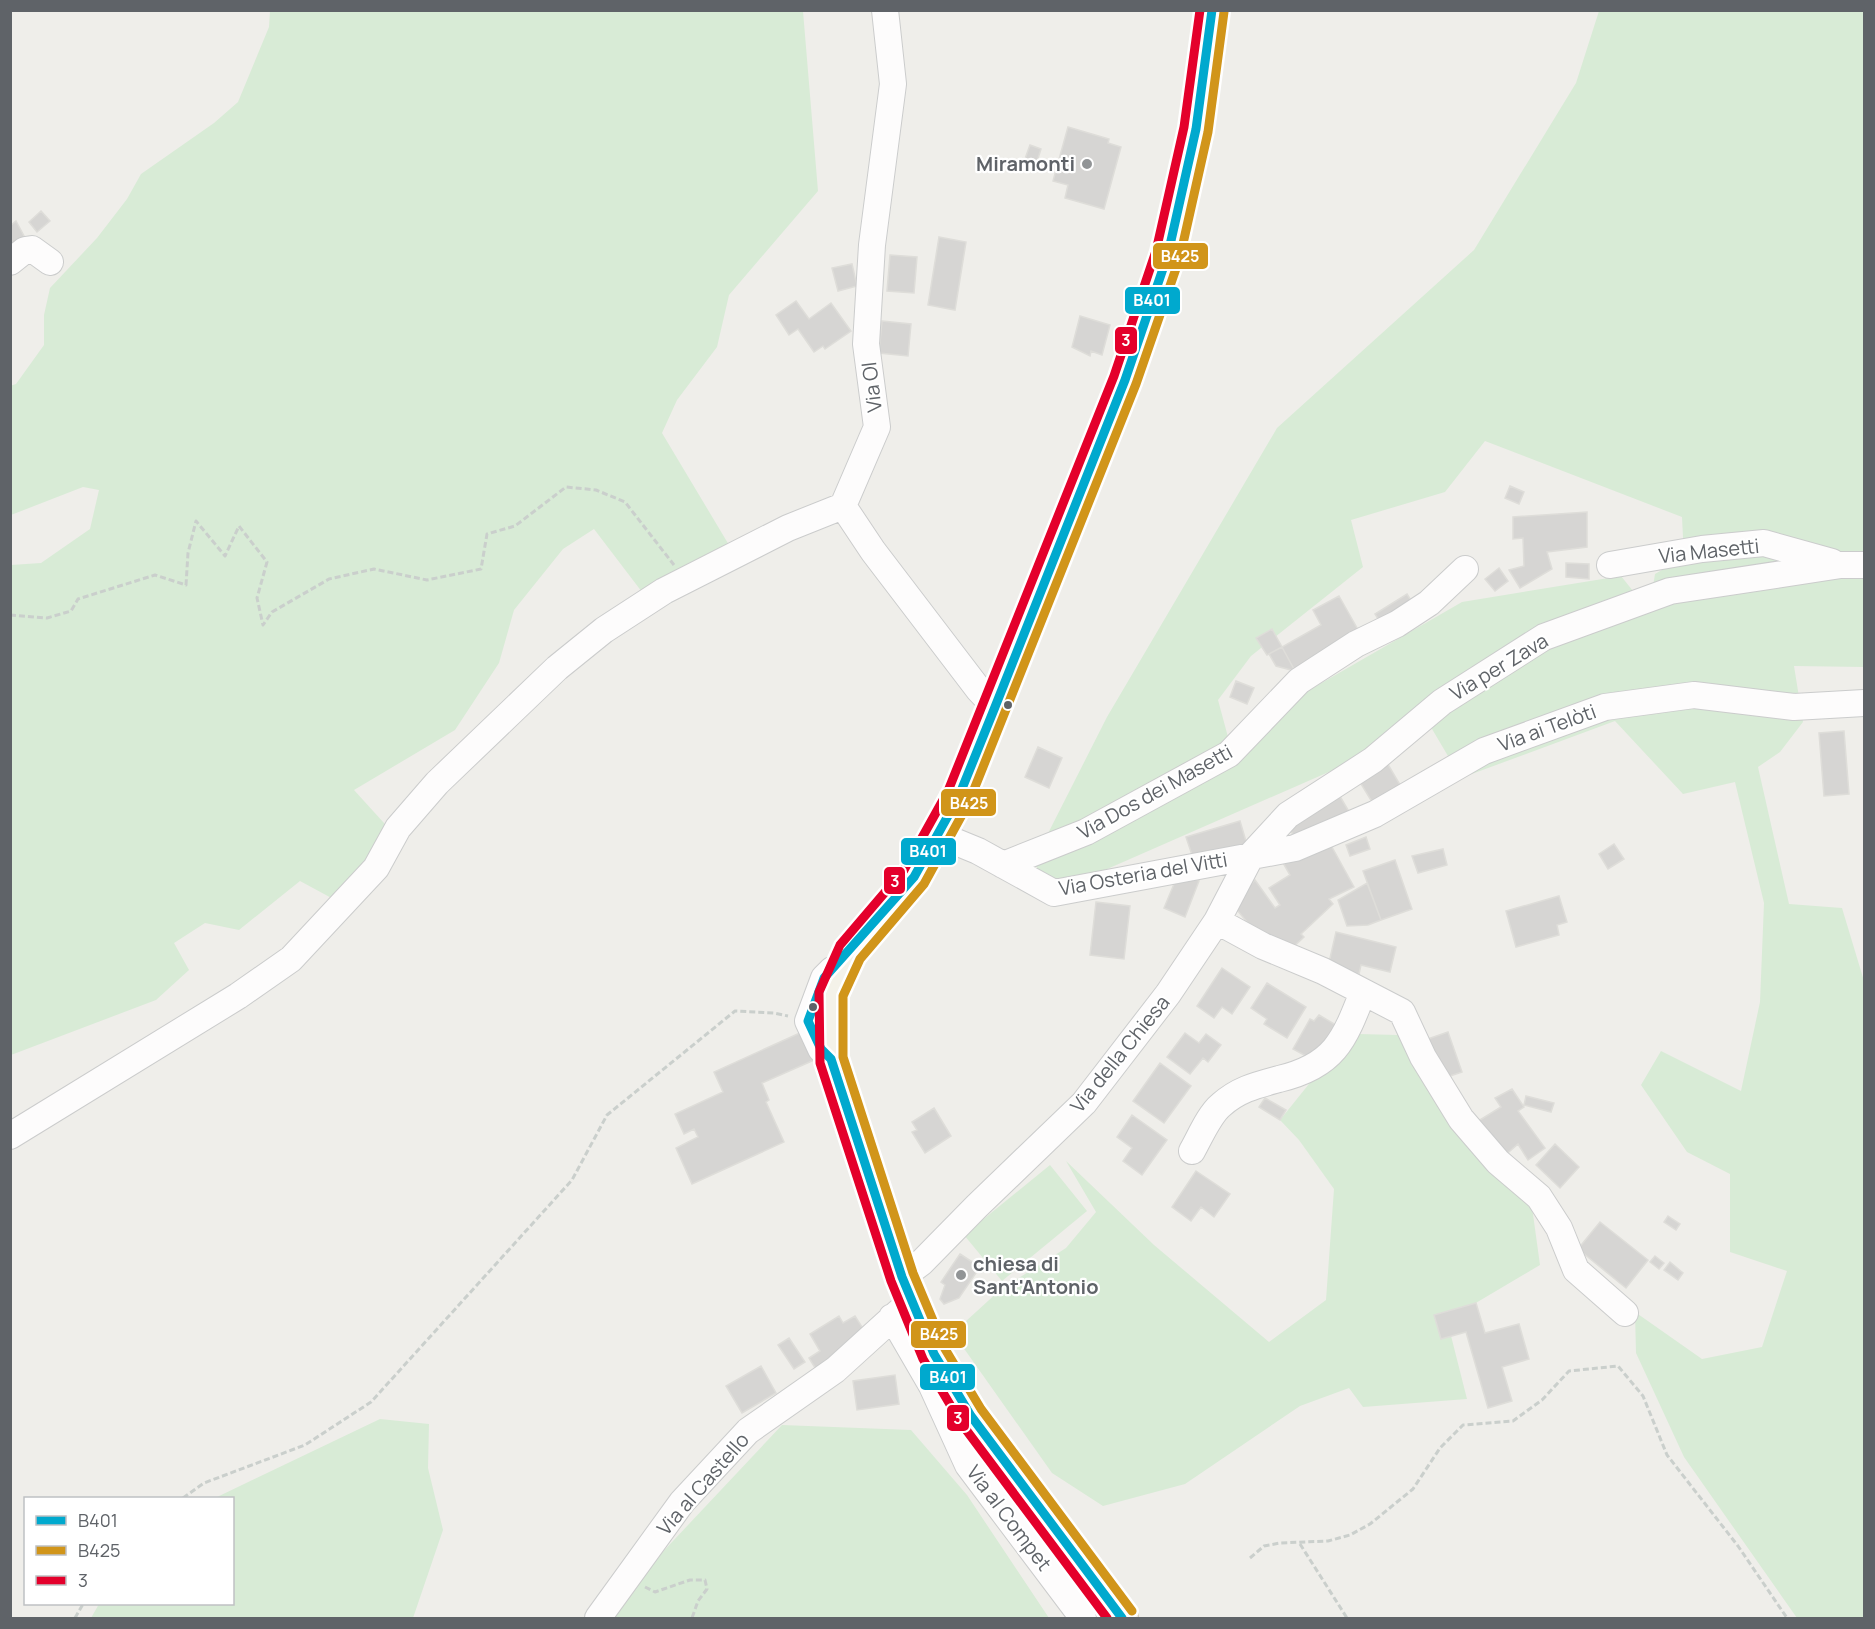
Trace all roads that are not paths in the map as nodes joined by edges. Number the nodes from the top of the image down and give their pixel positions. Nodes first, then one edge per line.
1 (885, 10) edge
2 (1212, 10) edge
3 (10, 262) edge
4 (50, 262) dead end
5 (843, 506) junction
6 (1853, 564) edge
7 (1610, 565) dead end
8 (1465, 569) dead end
9 (1864, 703) edge
10 (995, 707) junction
11 (939, 835) junction
12 (1252, 854) junction
13 (1003, 865) junction
14 (1217, 921) junction
15 (850, 952) junction
16 (1363, 992) junction
17 (831, 1059) junction
18 (10, 1136) edge
19 (1192, 1151) dead end
20 (902, 1298) junction
21 (1625, 1313) dead end
22 (598, 1618) edge
23 (1083, 1618) edge
24 (1122, 1618) edge

1 - 5 street, Via Ol
2 - 10 main road
3 - 4 street
5 - 10 street
5 - 18 street
6 - 7 street, Via Masetti
6 - 12 street, Via per Zava
8 - 13 street, Via Dos dei Masetti
9 - 12 street, Via ai Telòti
10 - 11 main road
11 - 13 street, Via Osteria del Vitti
11 - 15 main road
12 - 13 street, Via Osteria del Vitti
12 - 14 street, Via della Chiesa
14 - 16 street
14 - 20 street, Via della Chiesa
15 - 17 main road
15 - 17 street
16 - 19 street
16 - 21 street
17 - 20 main road
20 - 22 street, Via al Castello
20 - 23 street, Via al Compet
20 - 24 main road

